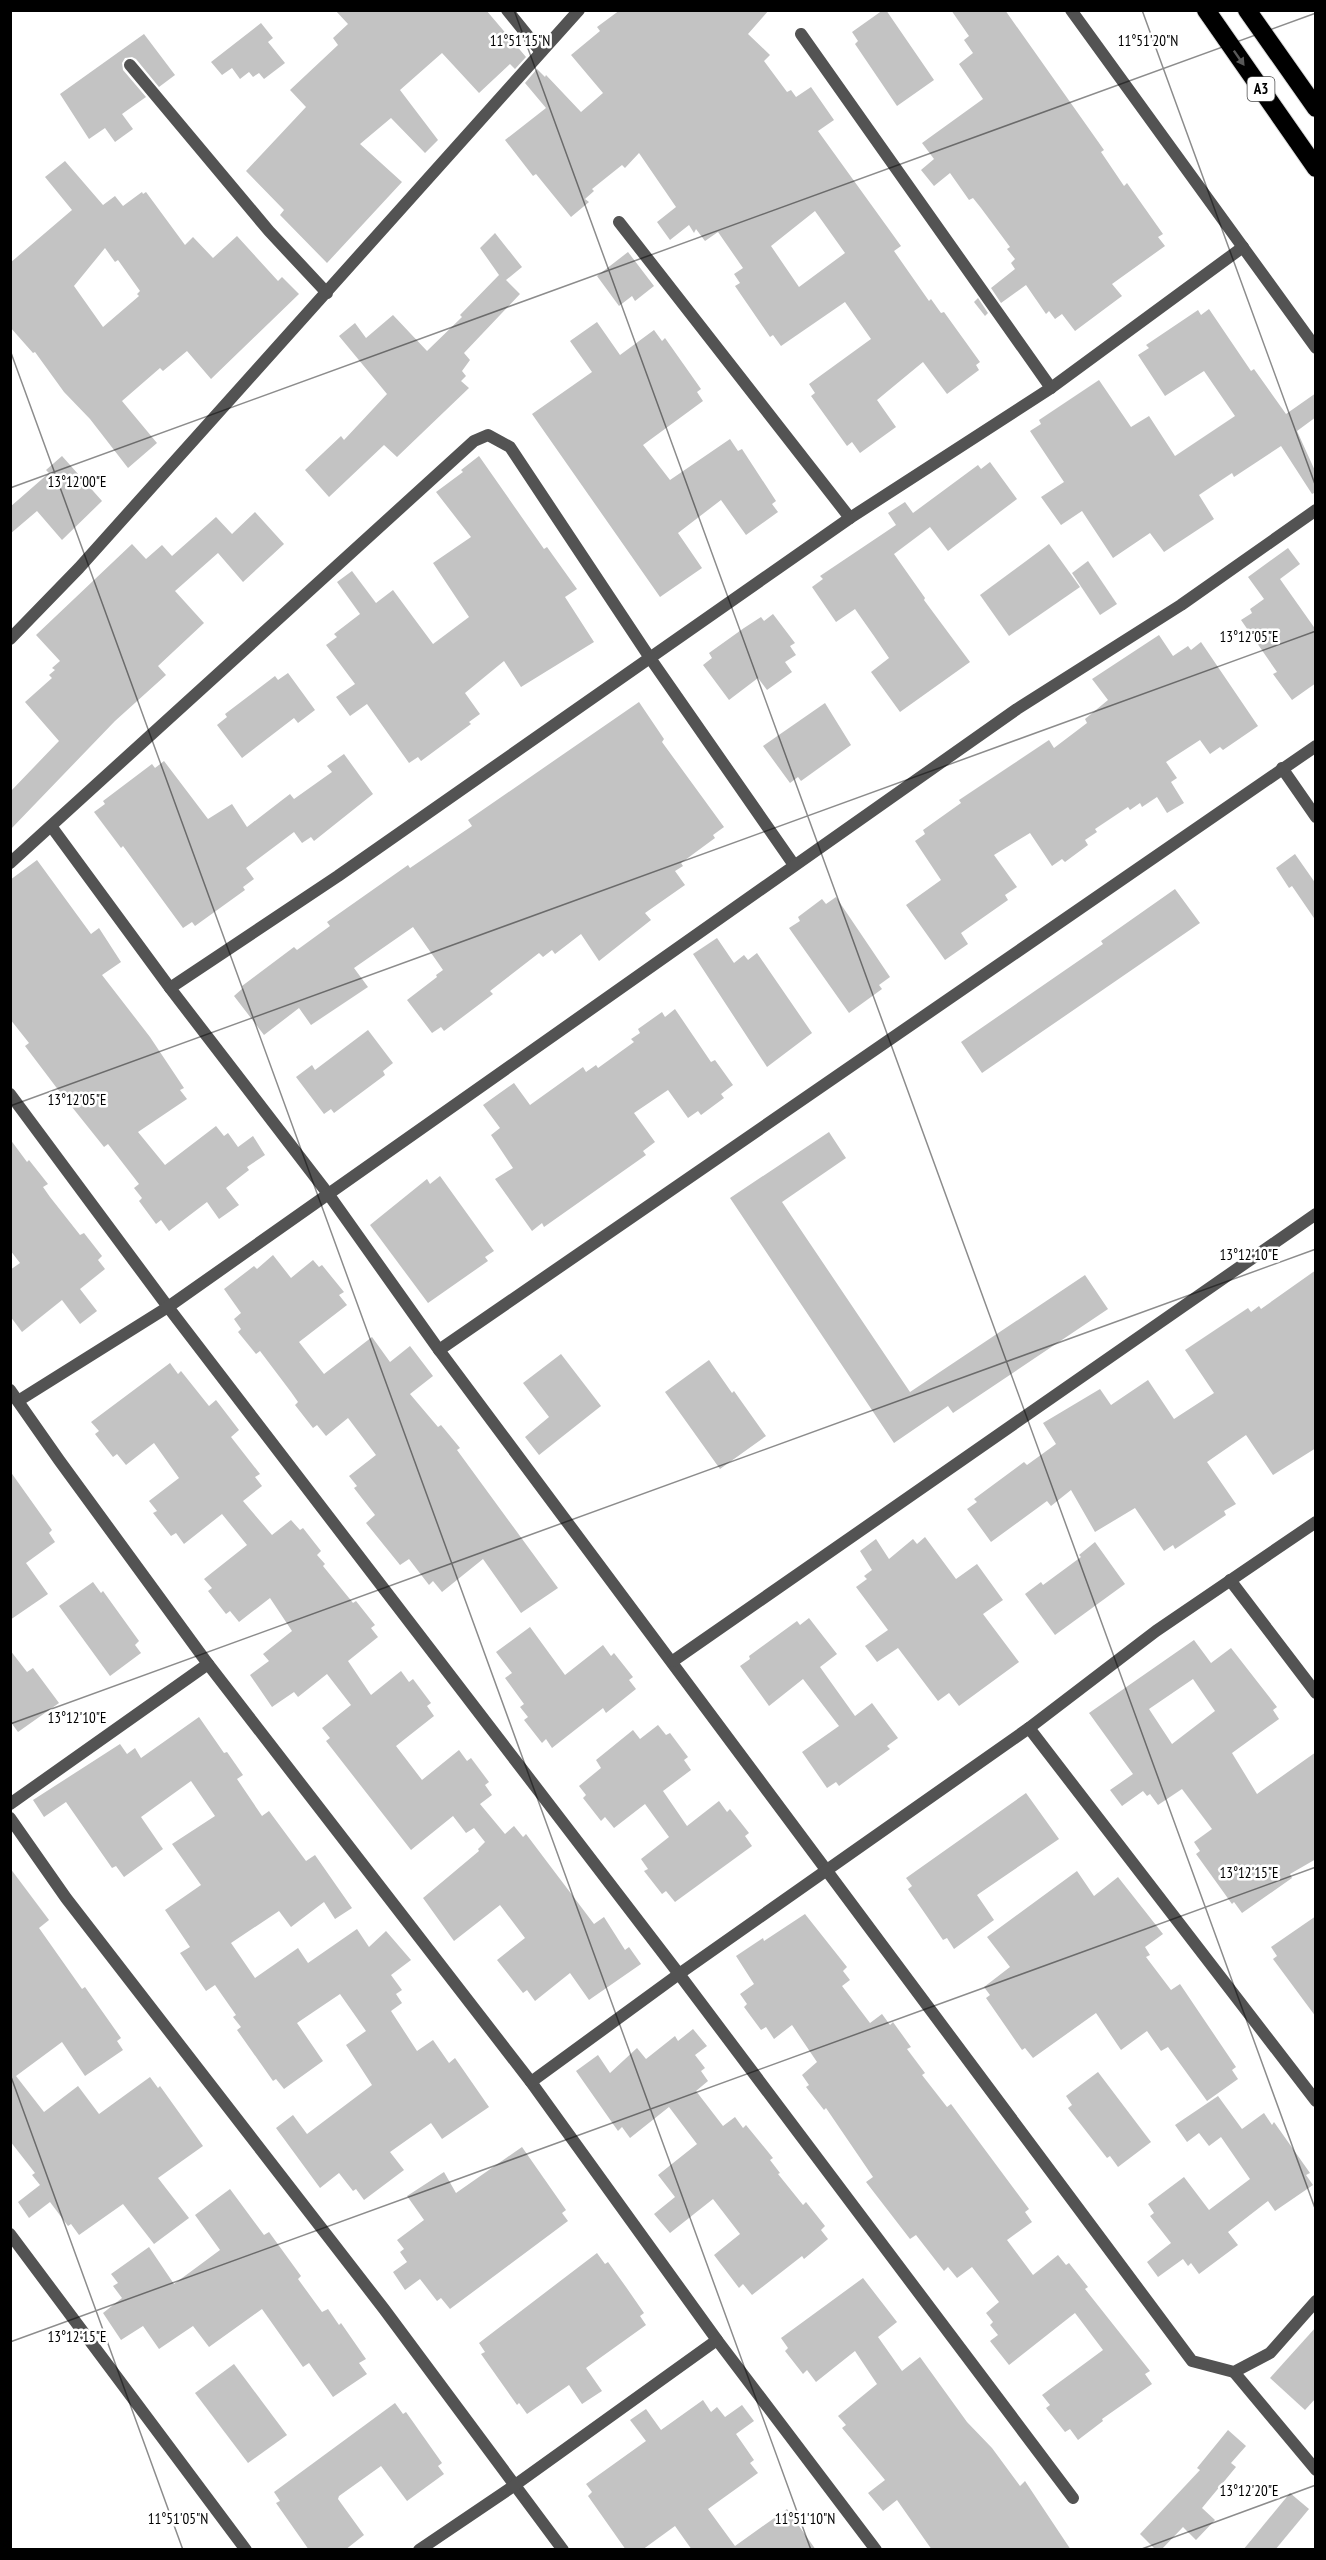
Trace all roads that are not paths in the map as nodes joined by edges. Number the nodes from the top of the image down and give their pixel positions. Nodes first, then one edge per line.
1 (507, 10) edge
2 (579, 10) edge
3 (1071, 10) edge
4 (1206, 10) edge
5 (1247, 10) edge
6 (801, 34) dead end
7 (541, 52) junction
8 (130, 65) dead end
9 (1316, 108) edge
10 (1316, 168) edge
11 (619, 222) dead end
12 (1242, 248) junction
13 (327, 293) junction
14 (1316, 348) edge
15 (1051, 388) junction
16 (1316, 510) edge
17 (850, 518) junction
18 (10, 639) edge
19 (650, 658) junction
20 (1316, 746) edge
21 (1282, 768) junction
22 (1316, 817) edge
23 (51, 826) junction
24 (10, 863) edge
25 (794, 866) junction
26 (170, 988) junction
27 (10, 1094) edge
28 (329, 1195) junction
29 (1316, 1214) edge
30 (168, 1307) junction
31 (439, 1350) junction
32 (14, 1395) edge
33 (1316, 1522) edge
34 (1230, 1580) junction
35 (673, 1661) junction
36 (208, 1664) junction
37 (1316, 1693) edge
38 (1029, 1728) junction
39 (10, 1804) edge
40 (10, 1818) edge
41 (826, 1871) junction
42 (680, 1974) junction
43 (531, 2082) junction
44 (1316, 2101) edge
45 (10, 2234) edge
46 (1316, 2301) edge
47 (717, 2340) junction
48 (1234, 2372) junction
49 (1316, 2470) edge
50 (515, 2486) junction
51 (1073, 2498) dead end
52 (246, 2550) edge
53 (419, 2550) edge
54 (563, 2550) edge
55 (876, 2550) edge

1 - 7 street
2 - 7 street
3 - 12 street
4 -> 10 highway, A3
5 - 9 highway, A3
6 - 15 street
7 - 13 street
8 - 13 street
11 - 17 street
12 - 14 street
12 - 15 street
13 - 18 street
15 - 17 street
16 - 25 street
17 - 19 street
19 - 23 street
19 - 25 street
19 - 26 street
20 - 21 street
21 - 22 street
21 - 31 street
23 - 24 street
23 - 26 street
25 - 28 street
26 - 28 street
27 - 30 street
28 - 30 street
28 - 31 street
29 - 35 street
30 - 32 street
30 - 42 street
31 - 35 street
32 - 36 street
33 - 34 street
34 - 37 street
34 - 38 street
35 - 41 street
36 - 39 street
36 - 43 street
38 - 41 street
38 - 44 street
40 - 50 street
41 - 42 street
41 - 48 street
42 - 43 street
42 - 51 street
43 - 47 street
45 - 52 street
46 - 48 street
47 - 50 street
47 - 55 street
48 - 49 street
50 - 53 street
50 - 54 street

